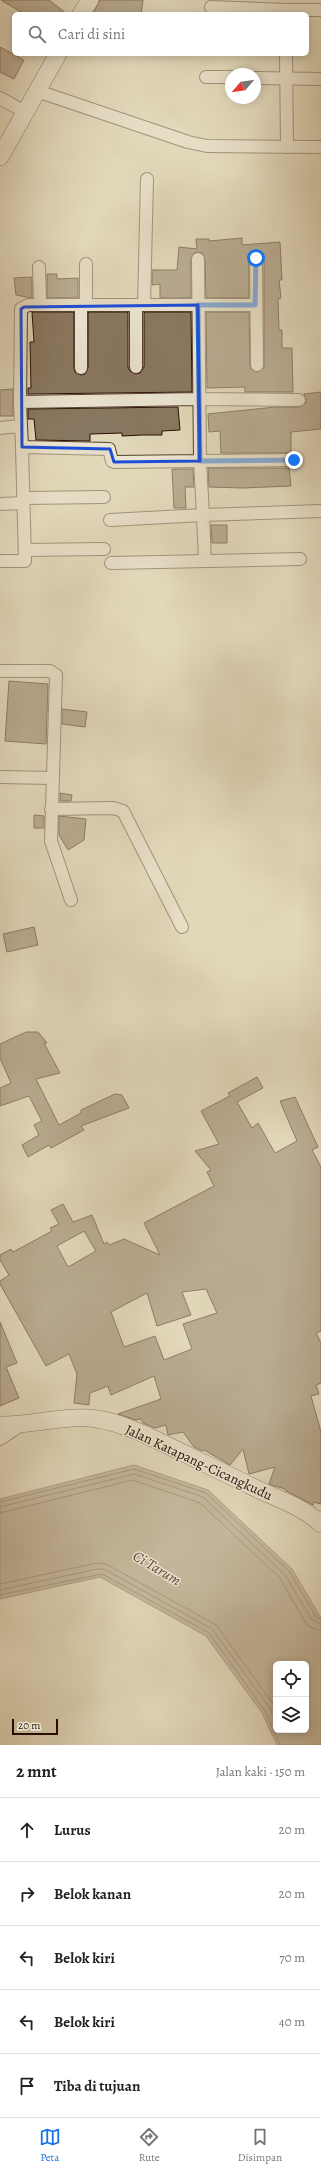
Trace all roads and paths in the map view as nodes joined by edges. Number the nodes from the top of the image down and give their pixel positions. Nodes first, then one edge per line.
1 (90, 0) edge
2 (211, 8) dead end
3 (321, 10) edge
4 (83, 12) edge
5 (288, 12) edge
6 (57, 56) edge
7 (286, 56) edge
8 (206, 77) dead end
9 (225, 77) edge
10 (261, 78) edge
11 (286, 79) junction
12 (321, 79) edge
13 (37, 91) junction
14 (0, 98) edge
15 (25, 112) junction
16 (287, 147) junction
17 (321, 148) edge
18 (0, 157) edge
19 (146, 179) dead end
20 (256, 258) dead end
21 (198, 260) dead end
22 (86, 264) dead end
23 (40, 267) dead end
24 (40, 305) junction
25 (84, 305) junction
26 (140, 305) junction
27 (198, 305) junction
28 (255, 305) junction
29 (257, 365) dead end
30 (136, 367) dead end
31 (81, 368) dead end
32 (198, 399) junction
33 (299, 400) dead end
34 (20, 402) junction
35 (20, 426) junction
36 (0, 428) edge
37 (22, 447) junction
38 (294, 460) dead end
39 (200, 461) junction
40 (104, 497) dead end
41 (23, 501) junction
42 (0, 504) edge
43 (321, 511) edge
44 (203, 515) junction
45 (110, 520) dead end
46 (104, 549) dead end
47 (25, 550) junction
48 (300, 559) dead end
49 (0, 561) edge
50 (205, 561) junction
51 (111, 563) dead end
52 (0, 671) edge
53 (0, 777) edge
54 (52, 778) junction
55 (50, 809) junction
56 (71, 900) dead end
57 (182, 927) dead end
58 (0, 1425) edge
59 (21, 1425) junction
60 (0, 1439) edge
61 (321, 1524) edge

1 - 4 street
2 - 5 street
3 - 5 street
6 - 13 street
7 - 11 street
8 - 9 street
10 - 11 street
11 - 12 street
11 - 16 street
13 - 15 street
13 - 16 street
14 - 15 street
15 - 18 street
16 - 17 street
19 - 26 street
20 - 28 street
21 - 27 street
22 - 25 street
23 - 24 street
24 - 25 street
24 - 34 street
25 - 26 street
25 - 31 street
26 - 27 street
26 - 30 street
27 - 28 street
27 - 32 street
28 - 29 street
32 - 33 street
32 - 34 street
32 - 39 street
34 - 35 street
35 - 36 street
35 - 37 street
37 - 39 street
37 - 41 street
38 - 39 street
39 - 44 street
40 - 41 street
41 - 42 street
41 - 47 street
43 - 44 street
44 - 45 street
44 - 50 street
46 - 47 street
47 - 49 street
48 - 50 street
50 - 51 street
52 - 54 street
53 - 54 street
54 - 55 street
55 - 56 street
55 - 57 street
58 - 59 street, Jalan Katapang-Cicangkudu
59 - 60 street
59 - 61 street, Jalan Katapang-Cicangkudu

